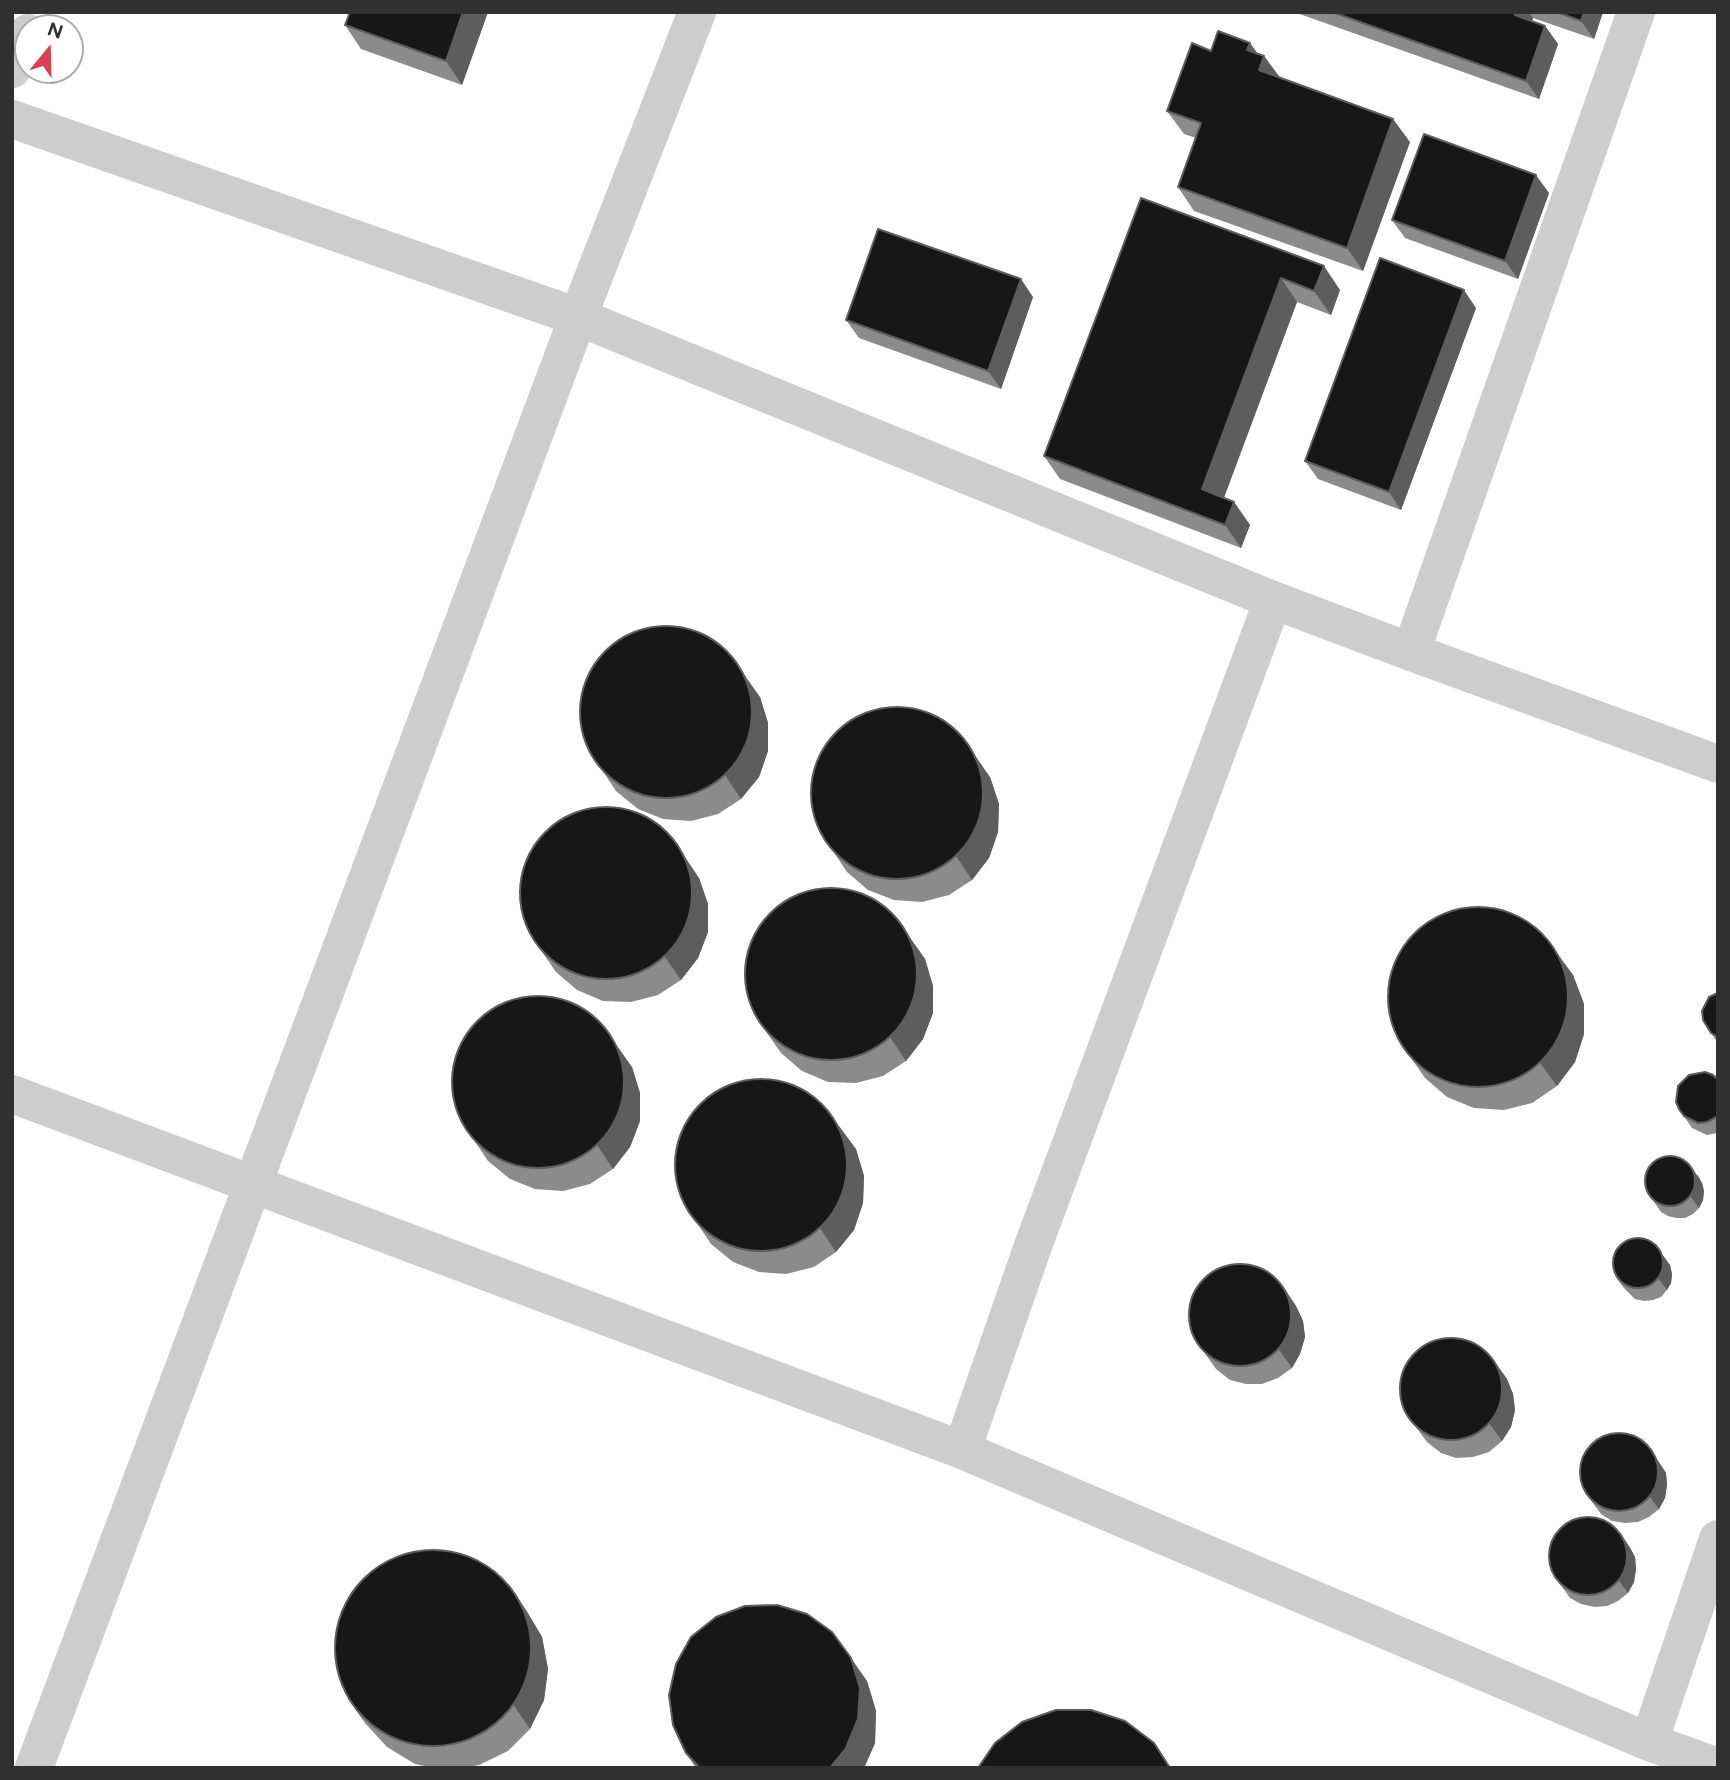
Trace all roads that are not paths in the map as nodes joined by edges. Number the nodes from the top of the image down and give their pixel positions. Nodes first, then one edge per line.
1 (697, 12) edge
2 (1636, 12) edge
3 (12, 119) edge
4 (578, 317) junction
5 (1273, 600) junction
6 (1411, 652) junction
7 (1718, 764) edge
8 (12, 1094) edge
9 (253, 1183) junction
10 (962, 1450) junction
11 (1718, 1539) edge
12 (1649, 1742) junction
13 (1718, 1767) edge
14 (34, 1768) edge

1 - 4 lane
2 - 6 lane
3 - 4 lane
4 - 5 lane
4 - 9 lane
5 - 6 lane
5 - 10 lane
6 - 7 lane
8 - 9 lane
9 - 10 lane
9 - 14 lane
10 - 12 lane
11 - 12 lane
12 - 13 lane

